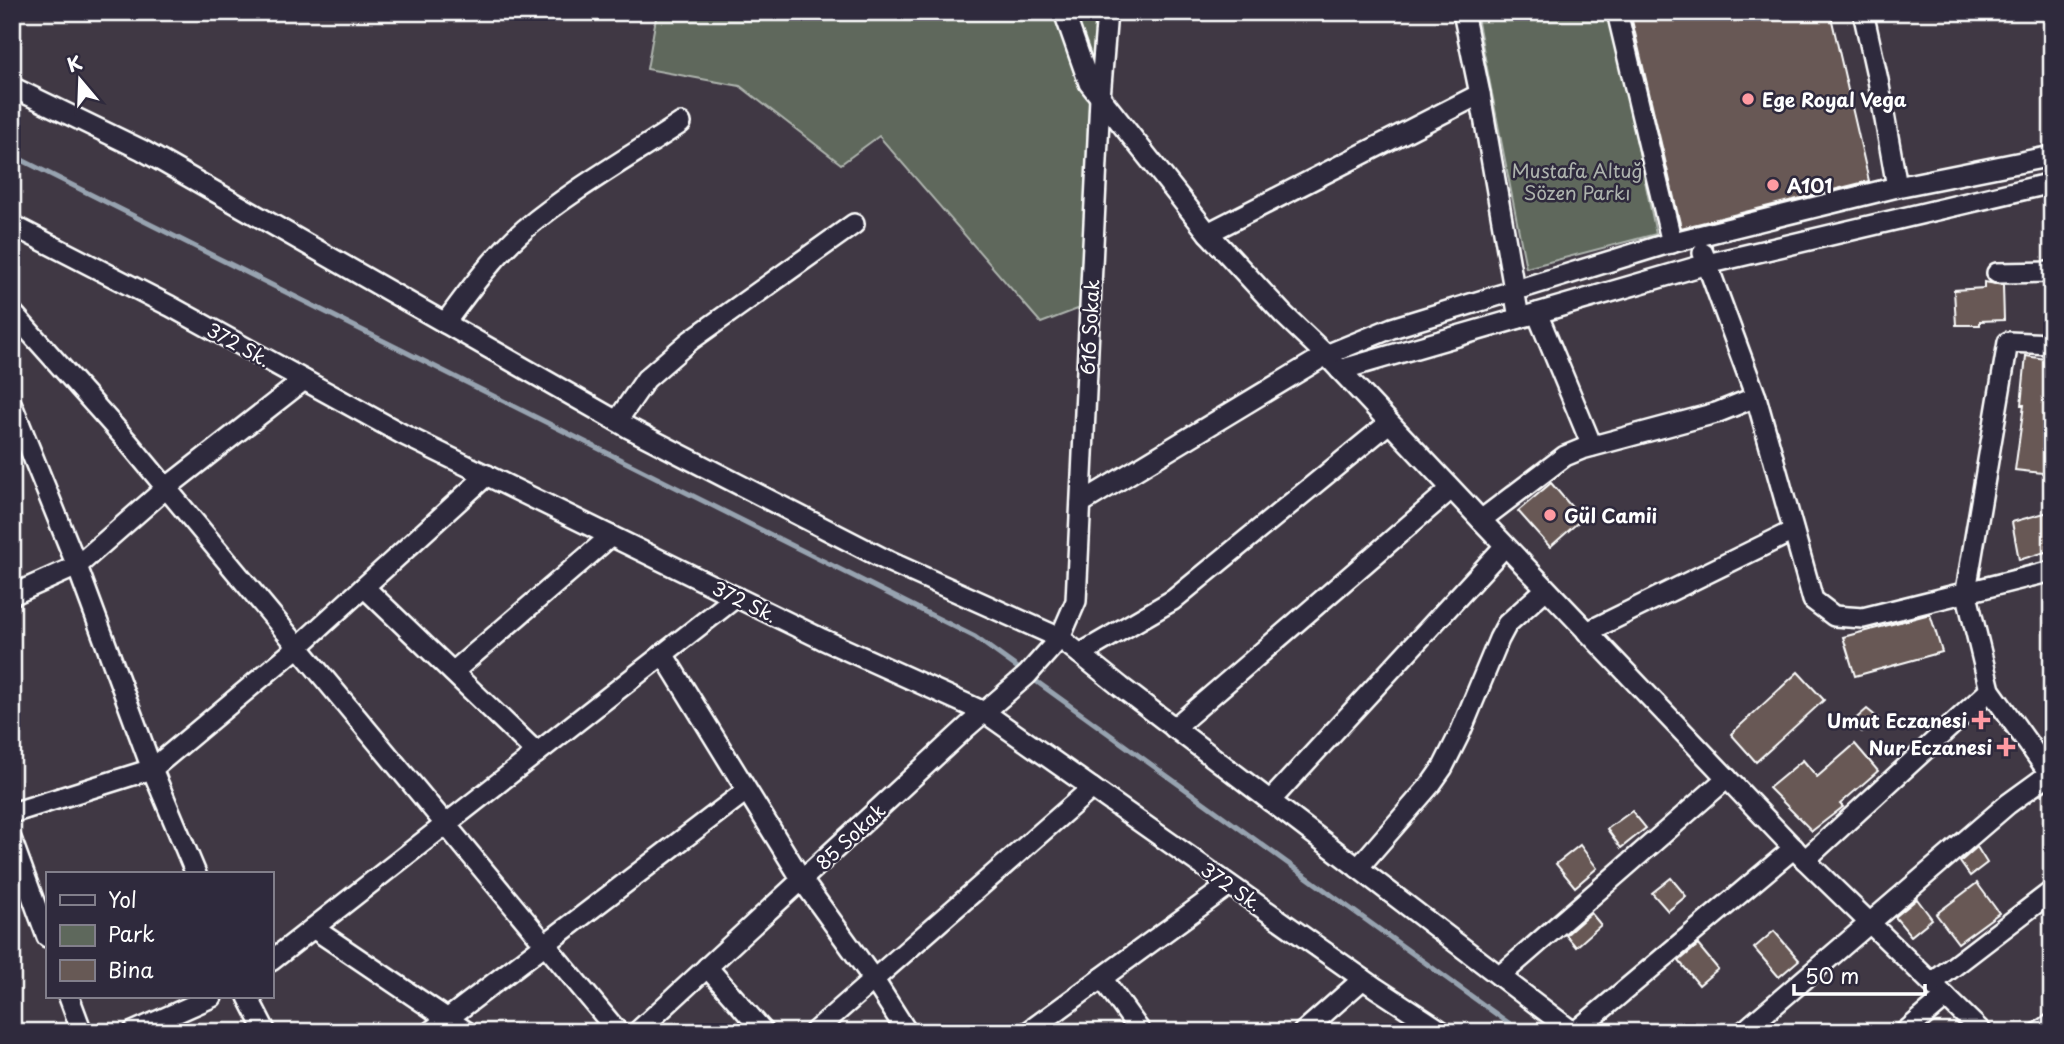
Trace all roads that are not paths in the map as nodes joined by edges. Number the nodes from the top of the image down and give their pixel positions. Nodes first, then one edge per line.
1 (1064, 12) edge
2 (1107, 12) edge
3 (1463, 12) edge
4 (1617, 12) edge
5 (1863, 12) edge
6 (12, 87) edge
7 (1479, 94) junction
8 (1100, 98) junction
9 (681, 123) dead end
10 (2052, 156) edge
11 (2052, 183) edge
12 (1897, 187) junction
13 (854, 224) dead end
14 (12, 225) edge
15 (1208, 233) junction
16 (1698, 237) junction
17 (1672, 243) junction
18 (1707, 264) junction
19 (2052, 272) edge
20 (1997, 273) dead end
21 (1513, 291) junction
22 (12, 312) edge
23 (1528, 316) junction
24 (445, 323) junction
25 (19, 330) edge
26 (2052, 344) edge
27 (1326, 355) junction
28 (1340, 370) junction
29 (304, 380) junction
30 (1756, 397) junction
31 (12, 405) edge
32 (617, 421) junction
33 (1389, 423) junction
34 (1587, 447) junction
35 (487, 475) junction
36 (166, 488) junction
37 (1451, 489) junction
38 (1081, 503) junction
39 (1480, 520) junction
40 (1793, 531) junction
41 (611, 536) junction
42 (1505, 546) junction
43 (78, 566) junction
44 (2052, 571) edge
45 (364, 587) junction
46 (1546, 589) junction
47 (1966, 591) junction
48 (12, 595) edge
49 (736, 597) junction
50 (1587, 632) junction
51 (1060, 638) junction
52 (298, 647) junction
53 (663, 654) junction
54 (1080, 654) junction
55 (453, 672) junction
56 (1990, 690) junction
57 (984, 712) junction
58 (1174, 728) junction
59 (537, 753) junction
60 (152, 769) junction
61 (2051, 774) edge
62 (1727, 778) junction
63 (1092, 788) junction
64 (746, 790) junction
65 (1270, 801) junction
66 (12, 814) edge
67 (445, 825) junction
68 (12, 841) edge
69 (1800, 854) junction
70 (1358, 868) junction
71 (195, 872) edge
72 (802, 880) junction
73 (1229, 885) junction
74 (2052, 891) edge
75 (1870, 923) junction
76 (313, 928) junction
77 (46, 934) edge
78 (545, 945) junction
79 (273, 959) edge
80 (707, 967) junction
81 (1500, 976) junction
82 (1101, 978) junction
83 (1363, 979) junction
84 (874, 980) junction
85 (1932, 983) junction
86 (1946, 997) junction
87 (69, 998) edge
88 (210, 998) edge
89 (249, 998) edge
90 (447, 1018) junction
91 (2052, 1024) edge
92 (82, 1032) edge
93 (133, 1032) edge
94 (266, 1032) edge
95 (430, 1032) edge
96 (467, 1032) edge
97 (618, 1032) edge
98 (637, 1032) edge
99 (764, 1032) edge
100 (814, 1032) edge
101 (907, 1032) edge
102 (1028, 1032) edge
103 (1141, 1032) edge
104 (1303, 1032) edge
105 (1443, 1032) edge
106 (1574, 1032) edge
107 (1743, 1032) edge
108 (1905, 1032) edge
109 (1982, 1032) edge
110 (2040, 1032) edge

1 - 8 street
2 - 8 street, 616 Sokak
3 - 7 street
4 - 17 street
5 - 12 street
6 - 24 street
7 - 15 street
7 - 21 street
8 - 15 street
8 - 38 street, 616 Sokak
9 - 24 street
10 - 12 street
11 - 18 street
12 - 16 street
13 - 32 street
14 - 29 street, 372 Sk.
15 - 27 street
16 - 17 street
16 - 18 street
17 - 21 street
18 - 23 street
18 - 30 street
19 - 20 street
21 - 23 street
21 - 27 street
22 - 25 street
23 - 28 street
23 - 34 street
24 - 32 street
25 - 36 street
26 - 47 street
27 - 28 street
27 - 38 street
28 - 33 street
29 - 35 street, 372 Sk.
29 - 36 street
30 - 34 street
30 - 40 street
31 - 43 street
32 - 51 street
33 - 37 street
33 - 54 street
34 - 39 street
35 - 41 street, 372 Sk.
35 - 45 street
36 - 43 street
36 - 52 street
37 - 39 street
37 - 58 street
38 - 51 street, 616 Sokak
39 - 42 street
40 - 47 street
40 - 50 street
41 - 49 street, 372 Sk.
41 - 55 street
42 - 46 street
42 - 65 street
43 - 48 street
43 - 60 street
44 - 47 street
45 - 52 street
45 - 55 street
46 - 50 street
46 - 70 street
47 - 56 street
49 - 53 street
49 - 57 street, 372 Sk.
50 - 62 street
51 - 54 street
51 - 57 street, 85 Sokak
52 - 60 street
52 - 67 street
53 - 59 street
53 - 64 street
54 - 58 street
55 - 59 street
56 - 61 street
56 - 69 street
57 - 63 street, 372 Sk.
57 - 72 street, 85 Sokak
58 - 65 street
59 - 67 street
60 - 66 street
60 - 71 street
61 - 75 street
62 - 69 street
62 - 81 street
63 - 73 street, 372 Sk.
63 - 84 street
64 - 72 street
64 - 78 street
65 - 70 street
67 - 76 street
67 - 78 street
68 - 77 street
69 - 75 street
69 - 106 street
70 - 81 street
72 - 80 street, 85 Sokak
72 - 84 street
73 - 82 street
73 - 83 street, 372 Sk.
74 - 85 street
75 - 85 street
75 - 107 street
76 - 79 street
76 - 90 street
78 - 90 street
78 - 97 street
80 - 98 street, 85 Sokak
80 - 99 street
81 - 106 street
82 - 102 street
82 - 103 street
83 - 104 street
83 - 105 street, 372 Sk.
84 - 100 street
84 - 101 street
85 - 86 street
86 - 108 street
86 - 109 street
87 - 92 street
88 - 93 street
89 - 94 street
90 - 95 street
90 - 96 street
91 - 110 street

